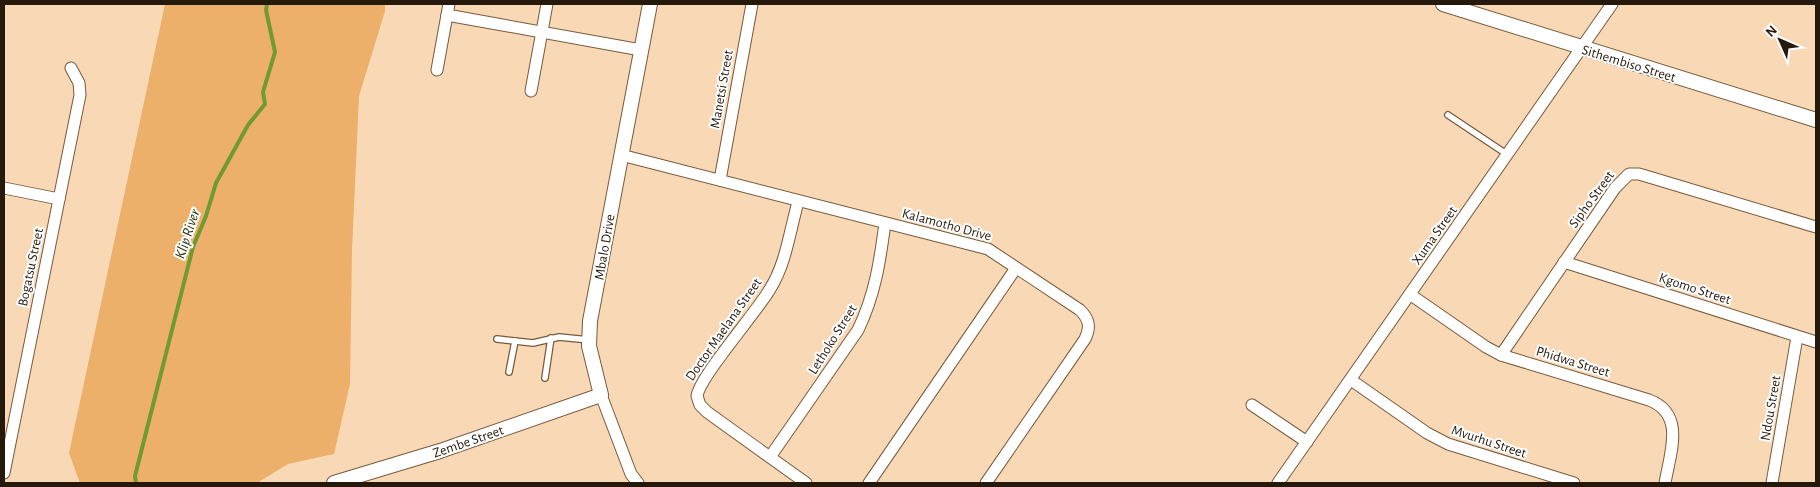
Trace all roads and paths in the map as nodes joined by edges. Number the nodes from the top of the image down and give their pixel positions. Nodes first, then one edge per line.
1 (547, 4) edge
2 (650, 4) edge
3 (752, 4) edge
4 (1443, 4) edge
5 (1612, 4) edge
6 (1465, 7) edge
7 (448, 10) edge
8 (542, 30) junction
9 (1582, 49) junction
10 (641, 50) junction
11 (72, 68) dead end
12 (437, 70) dead end
13 (531, 91) dead end
14 (1448, 114) dead end
15 (1816, 120) edge
16 (620, 155) junction
17 (1508, 155) junction
18 (720, 180) junction
19 (4, 188) edge
20 (60, 199) junction
21 (798, 202) junction
22 (885, 223) junction
23 (1816, 227) edge
24 (1564, 262) junction
25 (1016, 268) junction
26 (1411, 295) junction
27 (1797, 337) junction
28 (551, 338) junction
29 (497, 339) dead end
30 (589, 340) junction
31 (515, 341) junction
32 (1816, 342) edge
33 (1501, 354) junction
34 (509, 372) dead end
35 (545, 378) dead end
36 (1351, 380) junction
37 (600, 395) junction
38 (1252, 405) dead end
39 (1307, 442) junction
40 (5, 451) edge
41 (770, 457) junction
42 (4, 473) edge
43 (334, 483) edge
44 (638, 483) edge
45 (806, 483) edge
46 (869, 483) edge
47 (986, 483) edge
48 (1278, 483) edge
49 (1574, 483) edge
50 (1665, 483) edge
51 (1772, 483) edge

1 - 8 street
2 - 10 street, Mbalo Drive
3 - 18 street, Manetsi Street
4 - 6 street, Sithembiso Street
5 - 9 street, Xuma Street
6 - 9 street, Sithembiso Street
7 - 8 street
7 - 12 street
8 - 10 street
8 - 13 street
9 - 15 street, Sithembiso Street
9 - 17 street, Xuma Street
10 - 16 street, Mbalo Drive
11 - 20 street, Bogatsu Street
14 - 17 lane
16 - 18 street, Kalamotho Drive
16 - 30 street, Mbalo Drive
17 - 26 street, Xuma Street
18 - 21 street, Kalamotho Drive
19 - 20 street
20 - 40 street, Bogatsu Street
21 - 22 street, Kalamotho Drive
21 - 41 street, Doctor Maelana Street
22 - 25 street, Kalamotho Drive
22 - 41 street, Lethoko Street
23 - 24 street, Sipho Street
24 - 27 street, Kgomo Street
24 - 33 street, Sipho Street
25 - 46 street
25 - 47 street, Kalamotho Drive
26 - 33 street, Phidwa Street
26 - 36 street, Xuma Street
27 - 32 street, Kgomo Street
27 - 51 street, Ndou Street
28 - 30 lane
28 - 31 lane
28 - 35 lane
29 - 31 lane
30 - 37 street, Mbalo Drive
31 - 34 lane
33 - 50 street, Phidwa Street
36 - 39 street, Xuma Street
36 - 49 street, Mvurhu Street
37 - 43 street, Zembe Street
37 - 44 street, Mbalo Drive
38 - 39 street
39 - 48 street, Xuma Street
40 - 42 street, Bogatsu Street
41 - 45 street, Doctor Maelana Street

